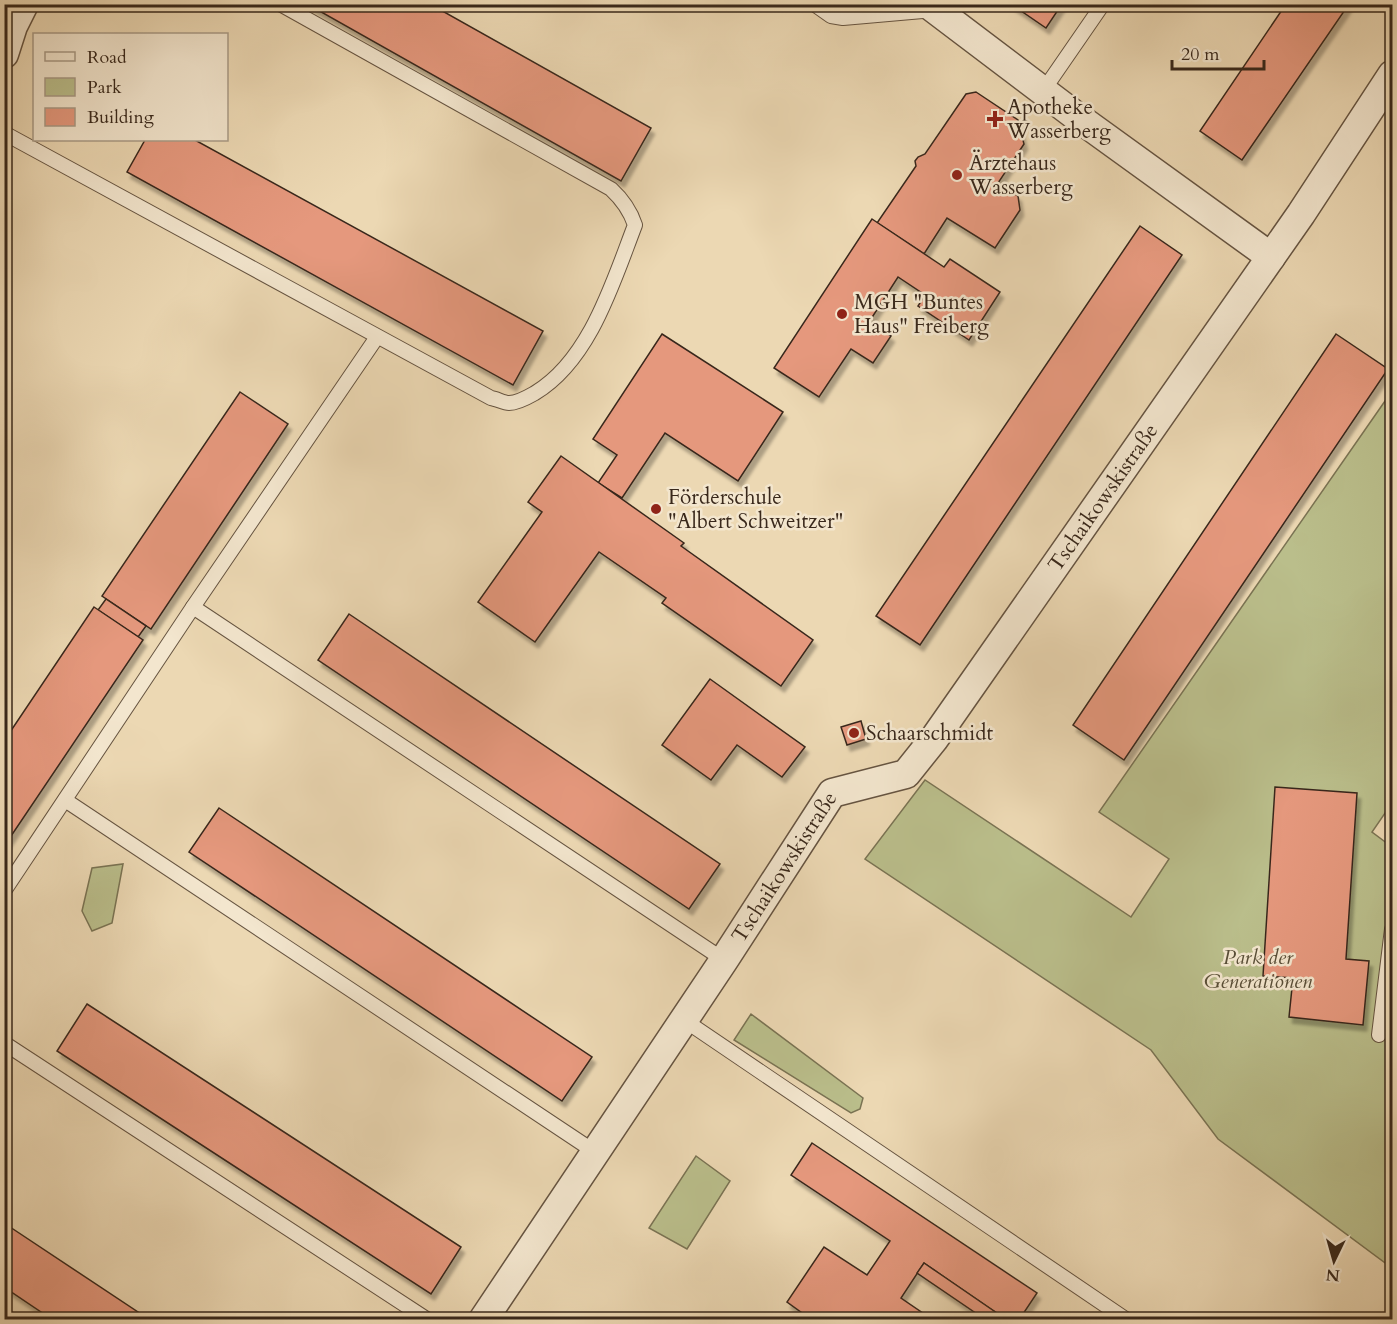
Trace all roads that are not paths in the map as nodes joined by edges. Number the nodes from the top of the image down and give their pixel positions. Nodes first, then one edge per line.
1 (24, 4) edge
2 (280, 4) edge
3 (814, 4) edge
4 (1103, 4) edge
5 (932, 7) edge
6 (4, 54) edge
7 (1392, 75) edge
8 (1043, 91) junction
9 (4, 133) edge
10 (1270, 257) junction
11 (376, 337) junction
12 (193, 607) junction
13 (65, 800) junction
14 (4, 891) edge
15 (1392, 929) edge
16 (724, 960) junction
17 (684, 1020) junction
18 (1380, 1035) dead end
19 (4, 1043) edge
20 (596, 1152) junction
21 (4, 1315) edge
22 (11, 1320) edge
23 (428, 1320) edge
24 (483, 1320) edge
25 (1127, 1320) edge

1 - 6 street
2 - 11 lane
3 - 5 lane
4 - 8 lane
5 - 8 street
7 - 10 street, Tschaikowskistraße
8 - 10 street
9 - 11 lane
10 - 16 street, Tschaikowskistraße
11 - 12 lane
12 - 13 lane
12 - 16 lane
13 - 14 lane
13 - 20 lane
15 - 18 lane
16 - 17 street, Tschaikowskistraße
17 - 20 street, Tschaikowskistraße
17 - 25 lane
19 - 23 lane
20 - 24 street, Tschaikowskistraße
21 - 22 lane

